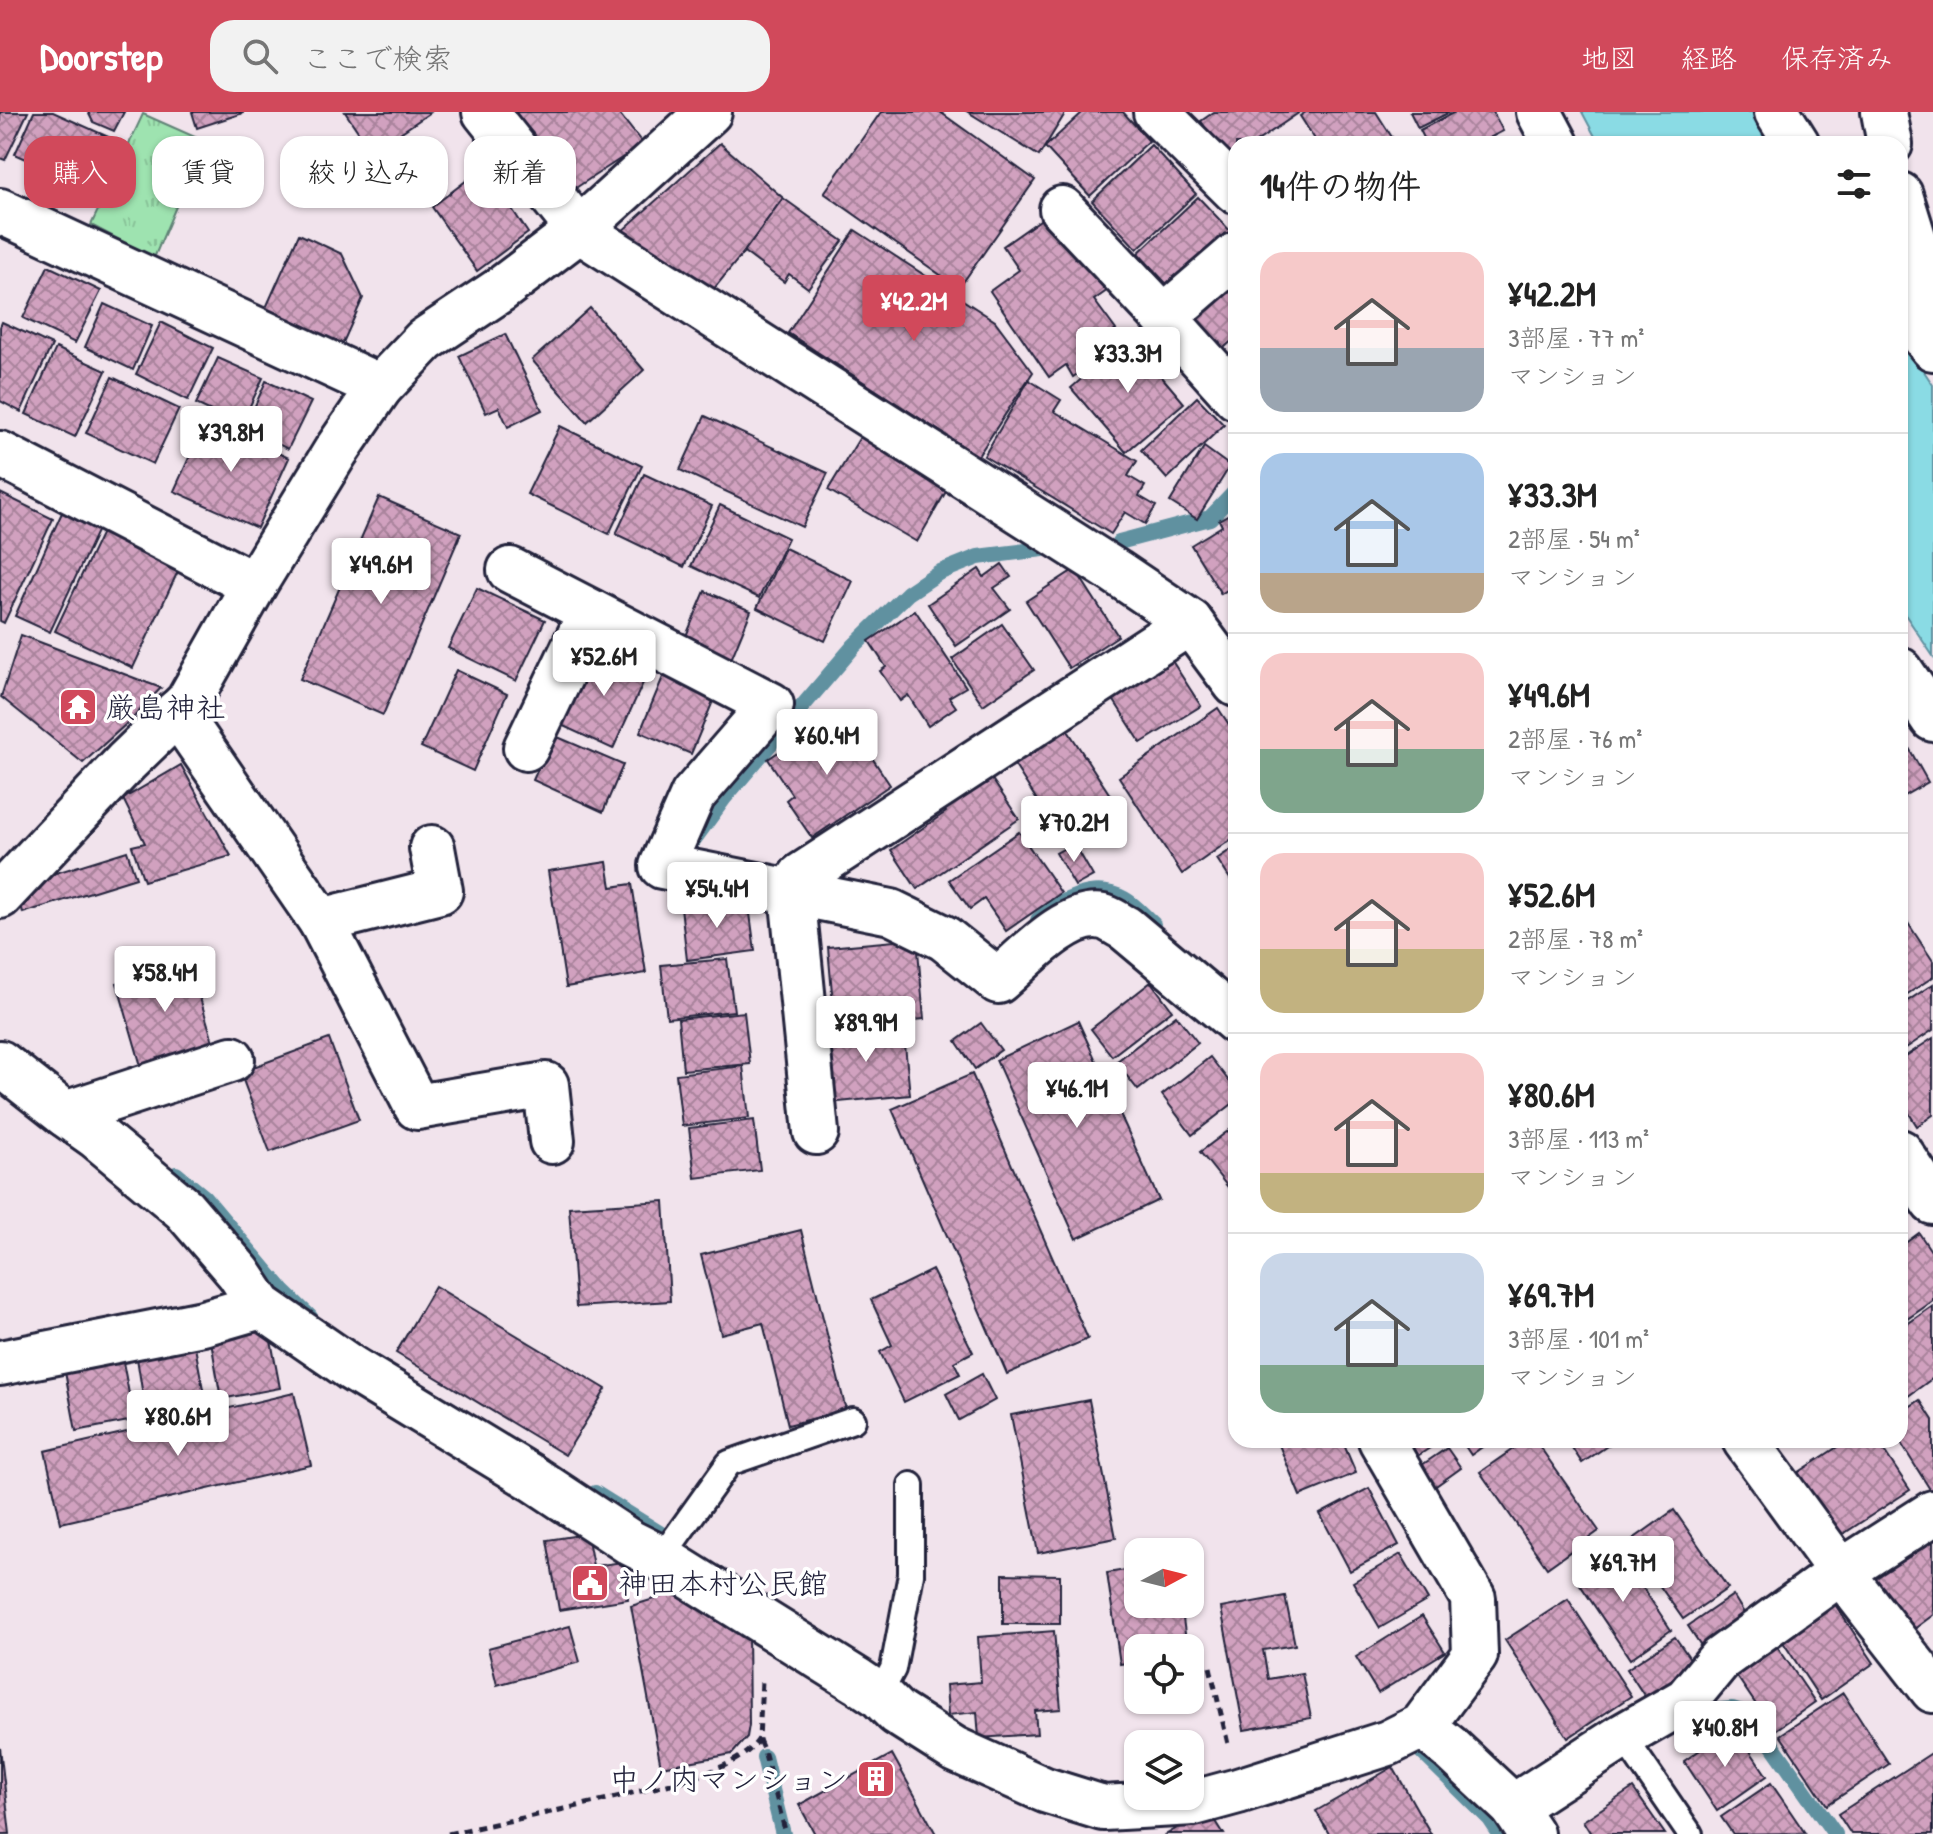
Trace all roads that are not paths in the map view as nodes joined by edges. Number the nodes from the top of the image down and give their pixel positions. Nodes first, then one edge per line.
1 (485, 112) edge
2 (709, 112) edge
3 (1156, 112) edge
4 (1539, 112) edge
5 (1777, 112) edge
6 (1884, 112) edge
7 (1552, 136) edge
8 (1792, 136) edge
9 (1888, 136) edge
10 (1228, 183) edge
11 (1062, 209) dead end
12 (0, 211) edge
13 (579, 230) junction
14 (1908, 230) edge
15 (1228, 262) edge
16 (1924, 300) edge
17 (1164, 317) junction
18 (1933, 348) edge
19 (380, 387) junction
20 (1228, 388) edge
21 (0, 454) edge
22 (510, 570) dead end
23 (254, 585) junction
24 (591, 612) junction
25 (1190, 622) junction
26 (1228, 673) edge
27 (1908, 682) edge
28 (177, 712) junction
29 (1933, 719) edge
30 (526, 748) dead end
31 (432, 848) dead end
32 (792, 892) junction
33 (0, 896) edge
34 (321, 921) junction
35 (1228, 1014) edge
36 (232, 1059) dead end
37 (0, 1063) edge
38 (65, 1114) junction
39 (816, 1132) dead end
40 (552, 1141) dead end
41 (1908, 1164) edge
42 (1933, 1202) edge
43 (261, 1306) junction
44 (0, 1363) edge
45 (853, 1420) dead end
46 (1386, 1448) edge
47 (1751, 1448) edge
48 (911, 1485) dead end
49 (1933, 1513) edge
50 (661, 1558) junction
51 (1841, 1572) junction
52 (1933, 1690) edge
53 (879, 1695) junction
54 (1422, 1726) junction
55 (1623, 1736) junction
56 (1522, 1820) edge
57 (1105, 1821) edge
58 (1690, 1834) edge

1 - 13 street
2 - 13 street
3 - 10 street
4 - 7 street
5 - 8 street
6 - 9 street
11 - 17 street
12 - 19 street
13 - 19 street
13 - 25 street
14 - 16 street
15 - 17 street
16 - 18 street
17 - 20 street
19 - 23 street
21 - 23 street
22 - 24 street
23 - 28 street
24 - 30 street
24 - 32 street
25 - 26 street
25 - 32 street
27 - 29 street
28 - 33 street
28 - 34 street
31 - 34 street
32 - 35 street
32 - 39 street
34 - 40 street
36 - 38 street
37 - 38 street
38 - 43 street
41 - 42 street
43 - 44 street
43 - 50 street
45 - 50 lane
46 - 54 street
47 - 51 street
48 - 53 lane
49 - 51 street
50 - 53 street
51 - 52 street
51 - 55 street
53 - 57 street
54 - 56 street
54 - 57 street
55 - 56 street
55 - 58 lane

